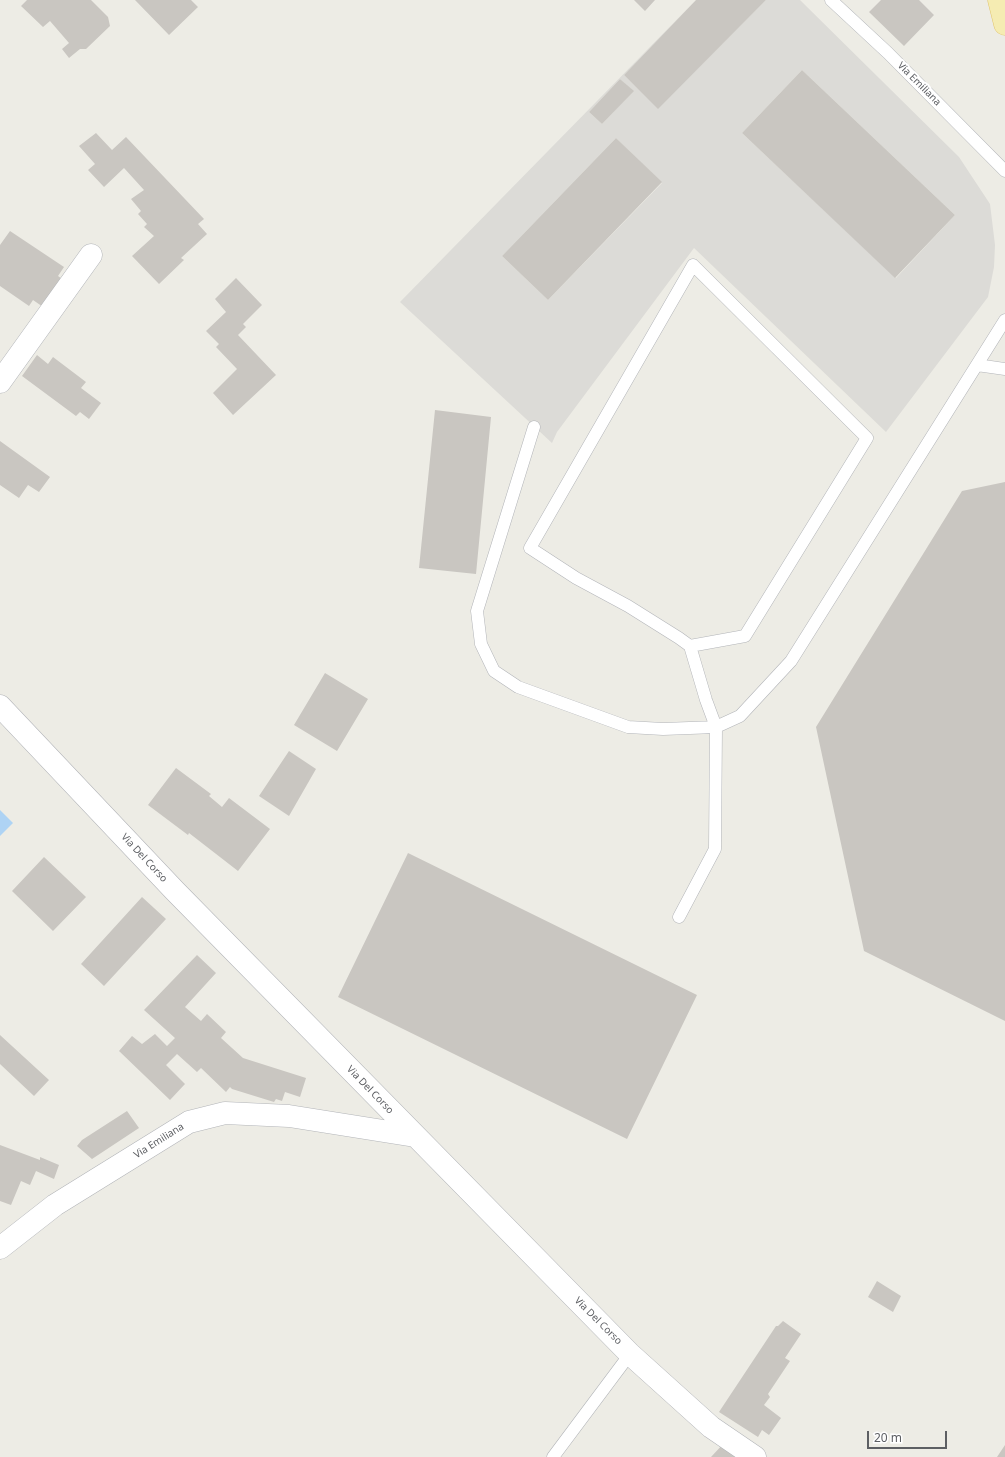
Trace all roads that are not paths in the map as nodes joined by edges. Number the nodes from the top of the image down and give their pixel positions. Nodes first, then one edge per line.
1 (831, 0) edge
2 (999, 0) edge
3 (1005, 24) edge
4 (1005, 171) edge
5 (91, 255) dead end
6 (1005, 320) edge
7 (977, 366) junction
8 (1005, 369) edge
9 (0, 382) edge
10 (534, 427) dead end
11 (690, 646) junction
12 (0, 706) edge
13 (716, 727) junction
14 (679, 917) dead end
15 (415, 1136) junction
16 (0, 1248) edge
17 (630, 1354) junction
18 (553, 1457) edge
19 (755, 1457) edge

1 - 4 lane, Via Emiliana
2 - 3 main road
5 - 9 street
6 - 7 lane
7 - 8 lane
7 - 13 lane
10 - 13 lane
11 - 11 lane
11 - 13 lane
12 - 15 street, Via Del Corso
13 - 14 lane
15 - 16 street, Via Emiliana
15 - 17 street, Via Del Corso
17 - 18 lane
17 - 19 street, Via Del Corso

